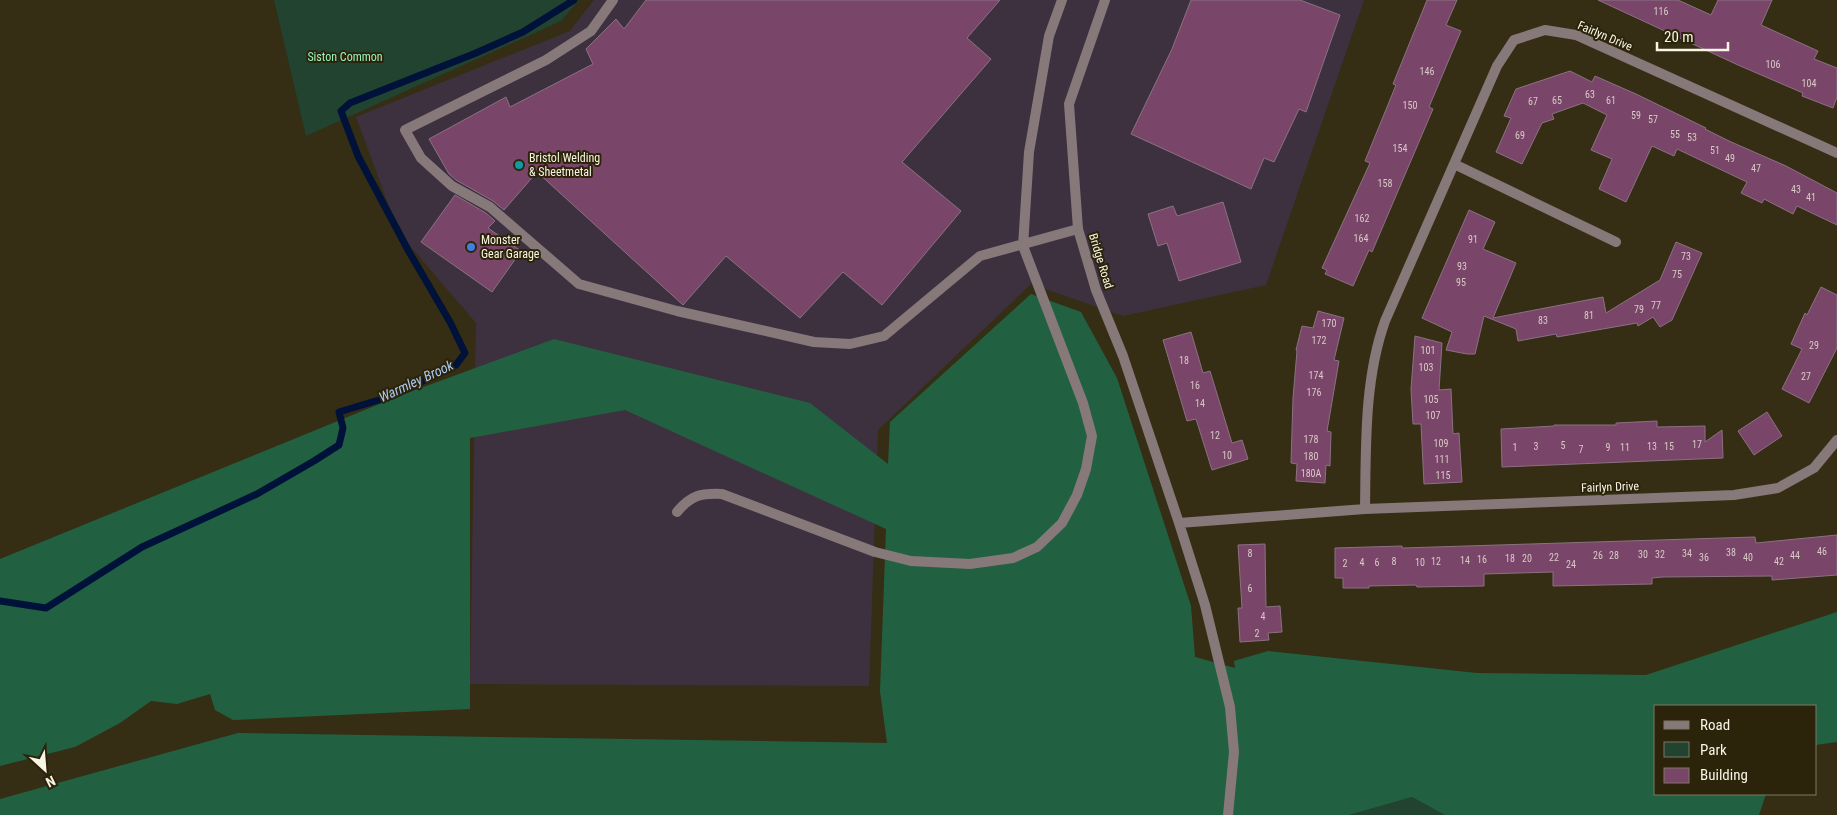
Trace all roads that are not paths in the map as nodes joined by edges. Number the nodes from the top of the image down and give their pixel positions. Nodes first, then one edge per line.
1 (612, 0) edge
2 (1062, 0) edge
3 (1105, 0) edge
4 (1837, 153) edge
5 (1454, 164) junction
6 (1078, 229) junction
7 (1616, 242) dead end
8 (1023, 246) junction
9 (1837, 440) edge
10 (1365, 509) junction
11 (677, 512) dead end
12 (1179, 523) junction
13 (1228, 815) edge

1 - 8 street
2 - 8 street
3 - 6 street, Bridge Road
4 - 5 street, Fairlyn Drive
5 - 7 street
5 - 10 street, Fairlyn Drive
6 - 8 street
6 - 12 street, Bridge Road
8 - 11 street
9 - 10 street, Fairlyn Drive
10 - 12 street, Fairlyn Drive
12 - 13 street, Bridge Road

